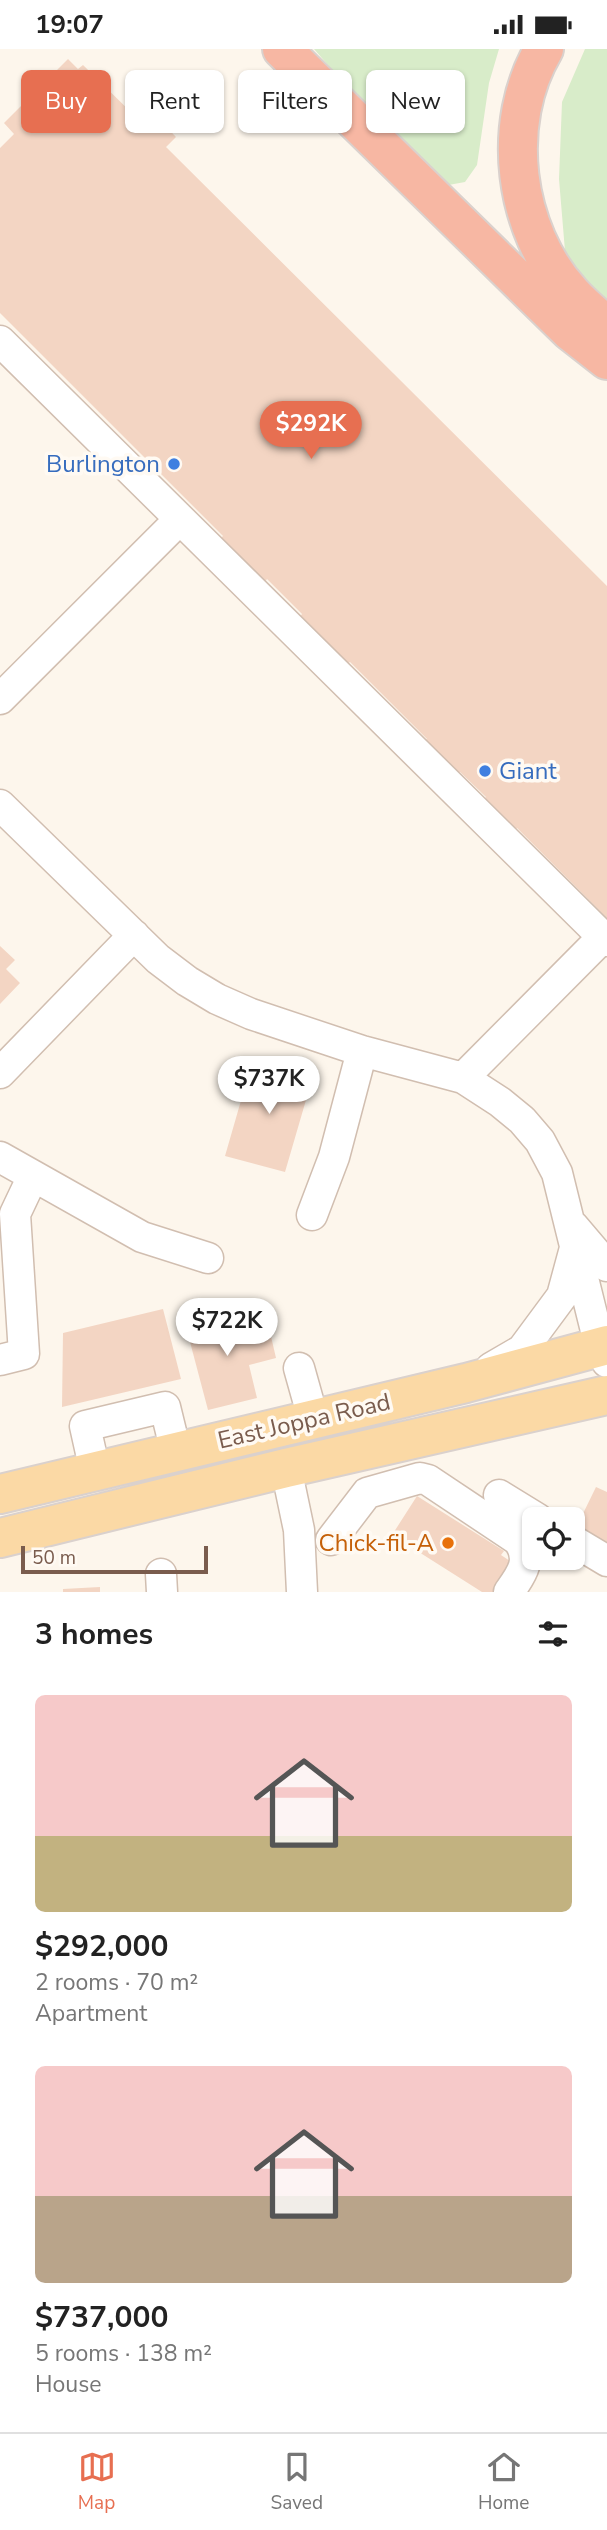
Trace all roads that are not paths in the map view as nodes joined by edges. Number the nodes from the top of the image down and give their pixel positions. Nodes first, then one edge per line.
1 (282, 49) edge
2 (544, 49) edge
3 (607, 326) edge
4 (0, 341) edge
5 (607, 360) edge
6 (180, 519) junction
7 (0, 699) edge
8 (0, 805) edge
9 (134, 935) junction
10 (605, 939) edge
11 (362, 1051) junction
12 (0, 1073) edge
13 (463, 1078) junction
14 (0, 1157) edge
15 (33, 1176) junction
16 (7, 1208) edge
17 (312, 1215) dead end
18 (572, 1234) junction
19 (208, 1258) dead end
20 (607, 1266) edge
21 (605, 1351) edge
22 (0, 1360) edge
23 (299, 1368) dead end
24 (466, 1383) junction
25 (607, 1395) edge
26 (313, 1418) junction
27 (286, 1468) junction
28 (0, 1494) edge
29 (499, 1495) dead end
30 (522, 1509) edge
31 (17, 1534) edge
32 (331, 1540) dead end
33 (585, 1548) edge
34 (0, 1560) edge
35 (607, 1561) edge
36 (302, 1592) edge
37 (509, 1592) edge

1 - 5 highway
2 - 3 highway
4 - 6 lane
6 - 7 lane
6 - 10 lane
8 - 9 lane
9 - 11 lane
9 - 12 lane
10 - 13 lane
11 - 13 lane
11 - 17 lane
13 - 18 lane
14 - 15 lane
15 - 16 lane
15 - 19 lane
16 - 22 lane
18 - 20 lane
18 - 21 lane
18 - 24 lane
21 - 24 main road, East Joppa Road
23 - 26 lane
24 - 26 main road, East Joppa Road
25 - 27 main road, East Joppa Road
26 - 28 main road, East Joppa Road
27 - 31 main road, East Joppa Road
27 - 36 lane
29 - 30 lane
31 - 34 main road
32 - 37 lane
33 - 35 lane

